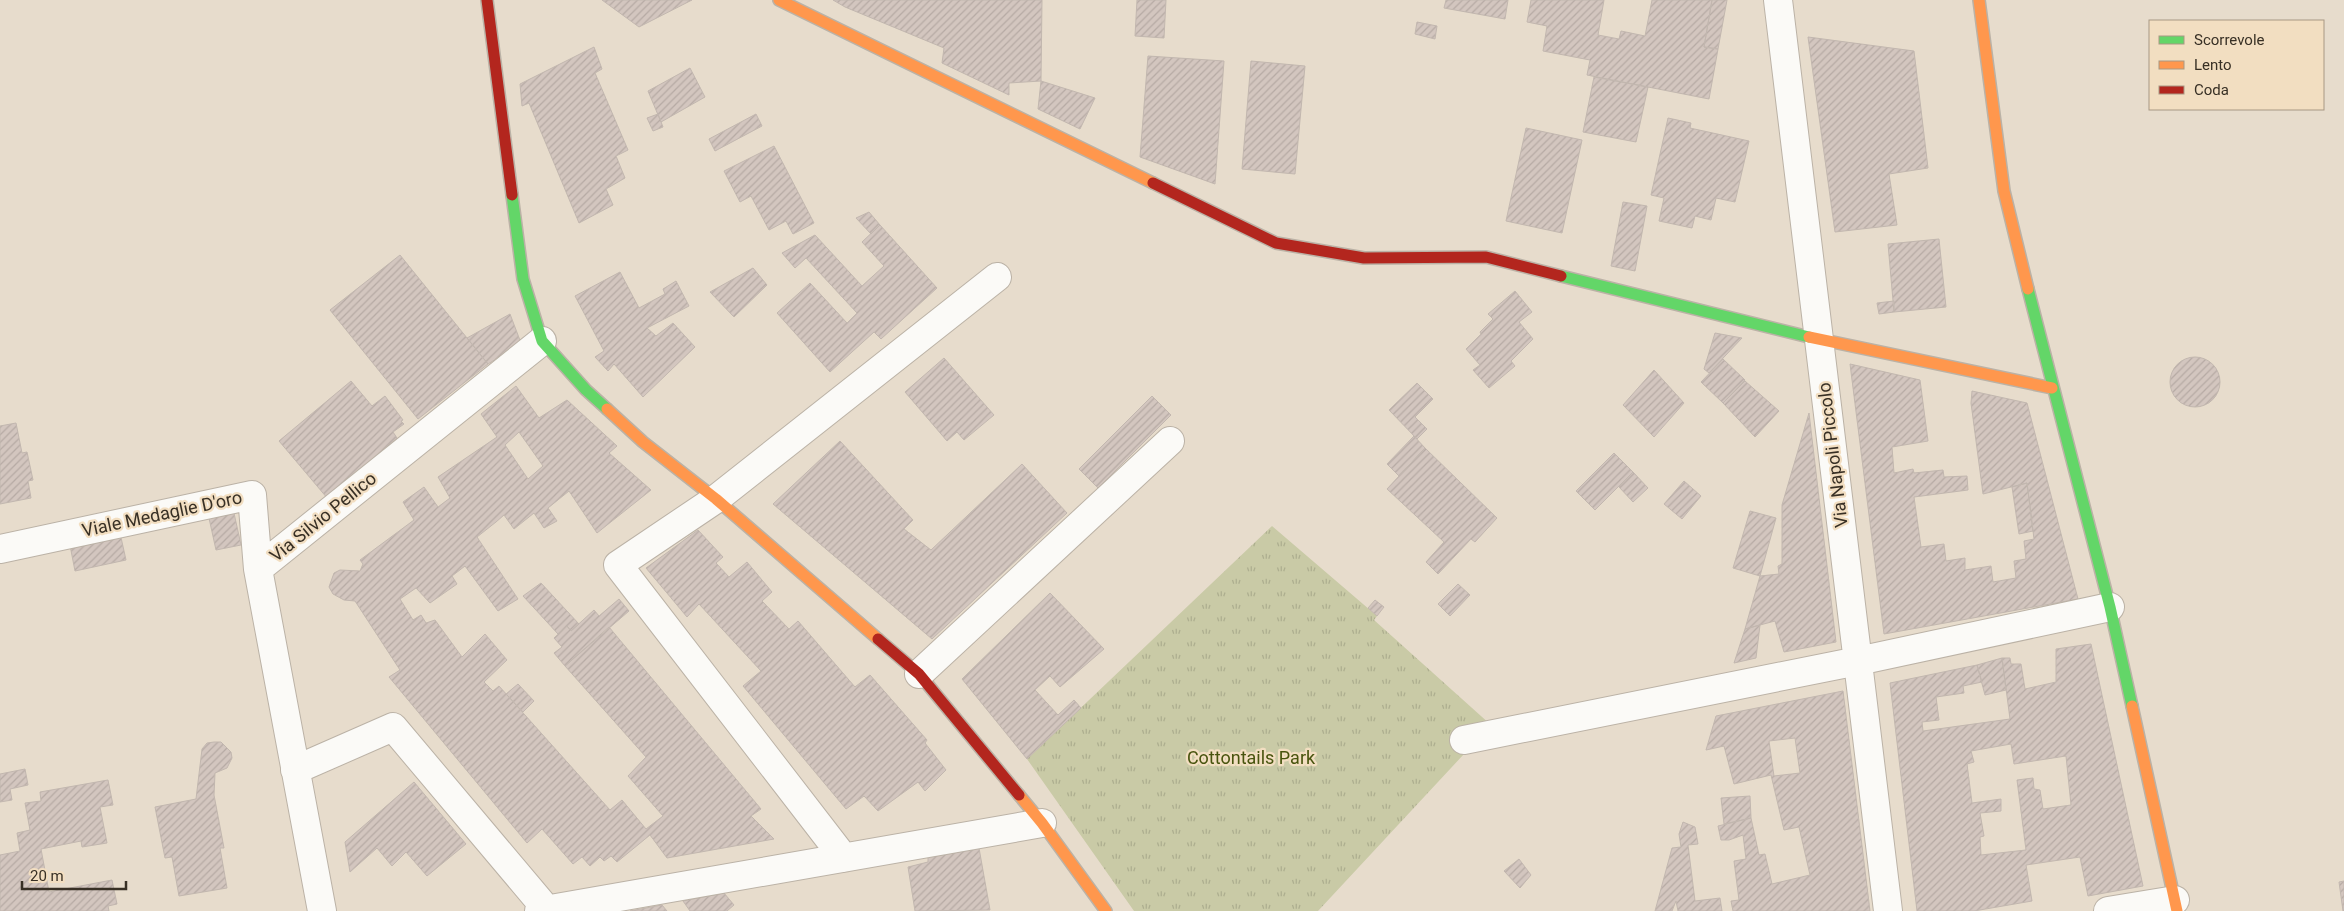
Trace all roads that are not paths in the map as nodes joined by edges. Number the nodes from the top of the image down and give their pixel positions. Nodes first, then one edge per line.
1 (487, 0) edge
2 (779, 0) edge
3 (1778, 0) edge
4 (1978, 0) edge
5 (997, 276) dead end
6 (1820, 340) junction
7 (542, 341) junction
8 (2052, 388) junction
9 (1170, 441) dead end
10 (716, 499) junction
11 (0, 549) edge
12 (258, 568) junction
13 (2110, 607) junction
14 (1858, 661) junction
15 (919, 674) junction
16 (1464, 740) dead end
17 (295, 770) junction
18 (1042, 823) junction
19 (844, 858) junction
20 (2176, 905) edge
21 (322, 911) edge
22 (544, 911) edge
23 (1106, 911) edge
24 (1888, 911) edge
25 (2108, 911) edge

1 - 7 street
2 - 6 street
3 - 6 street, Via Napoli Piccolo
4 - 8 street
5 - 10 street
6 - 8 street
6 - 14 street, Via Napoli Piccolo
7 - 10 street
7 - 12 street, Via Silvio Pellico
8 - 13 street
9 - 15 street
10 - 15 street
10 - 19 street
11 - 12 street, Viale Medaglie D'oro
12 - 17 street, Via Silvio Pellico
13 - 14 street
13 - 20 street
14 - 16 street
14 - 24 street, Via Napoli Piccolo
15 - 18 street
17 - 21 street, Via Silvio Pellico
17 - 22 street
18 - 19 street
18 - 23 street
19 - 22 street
20 - 25 street

